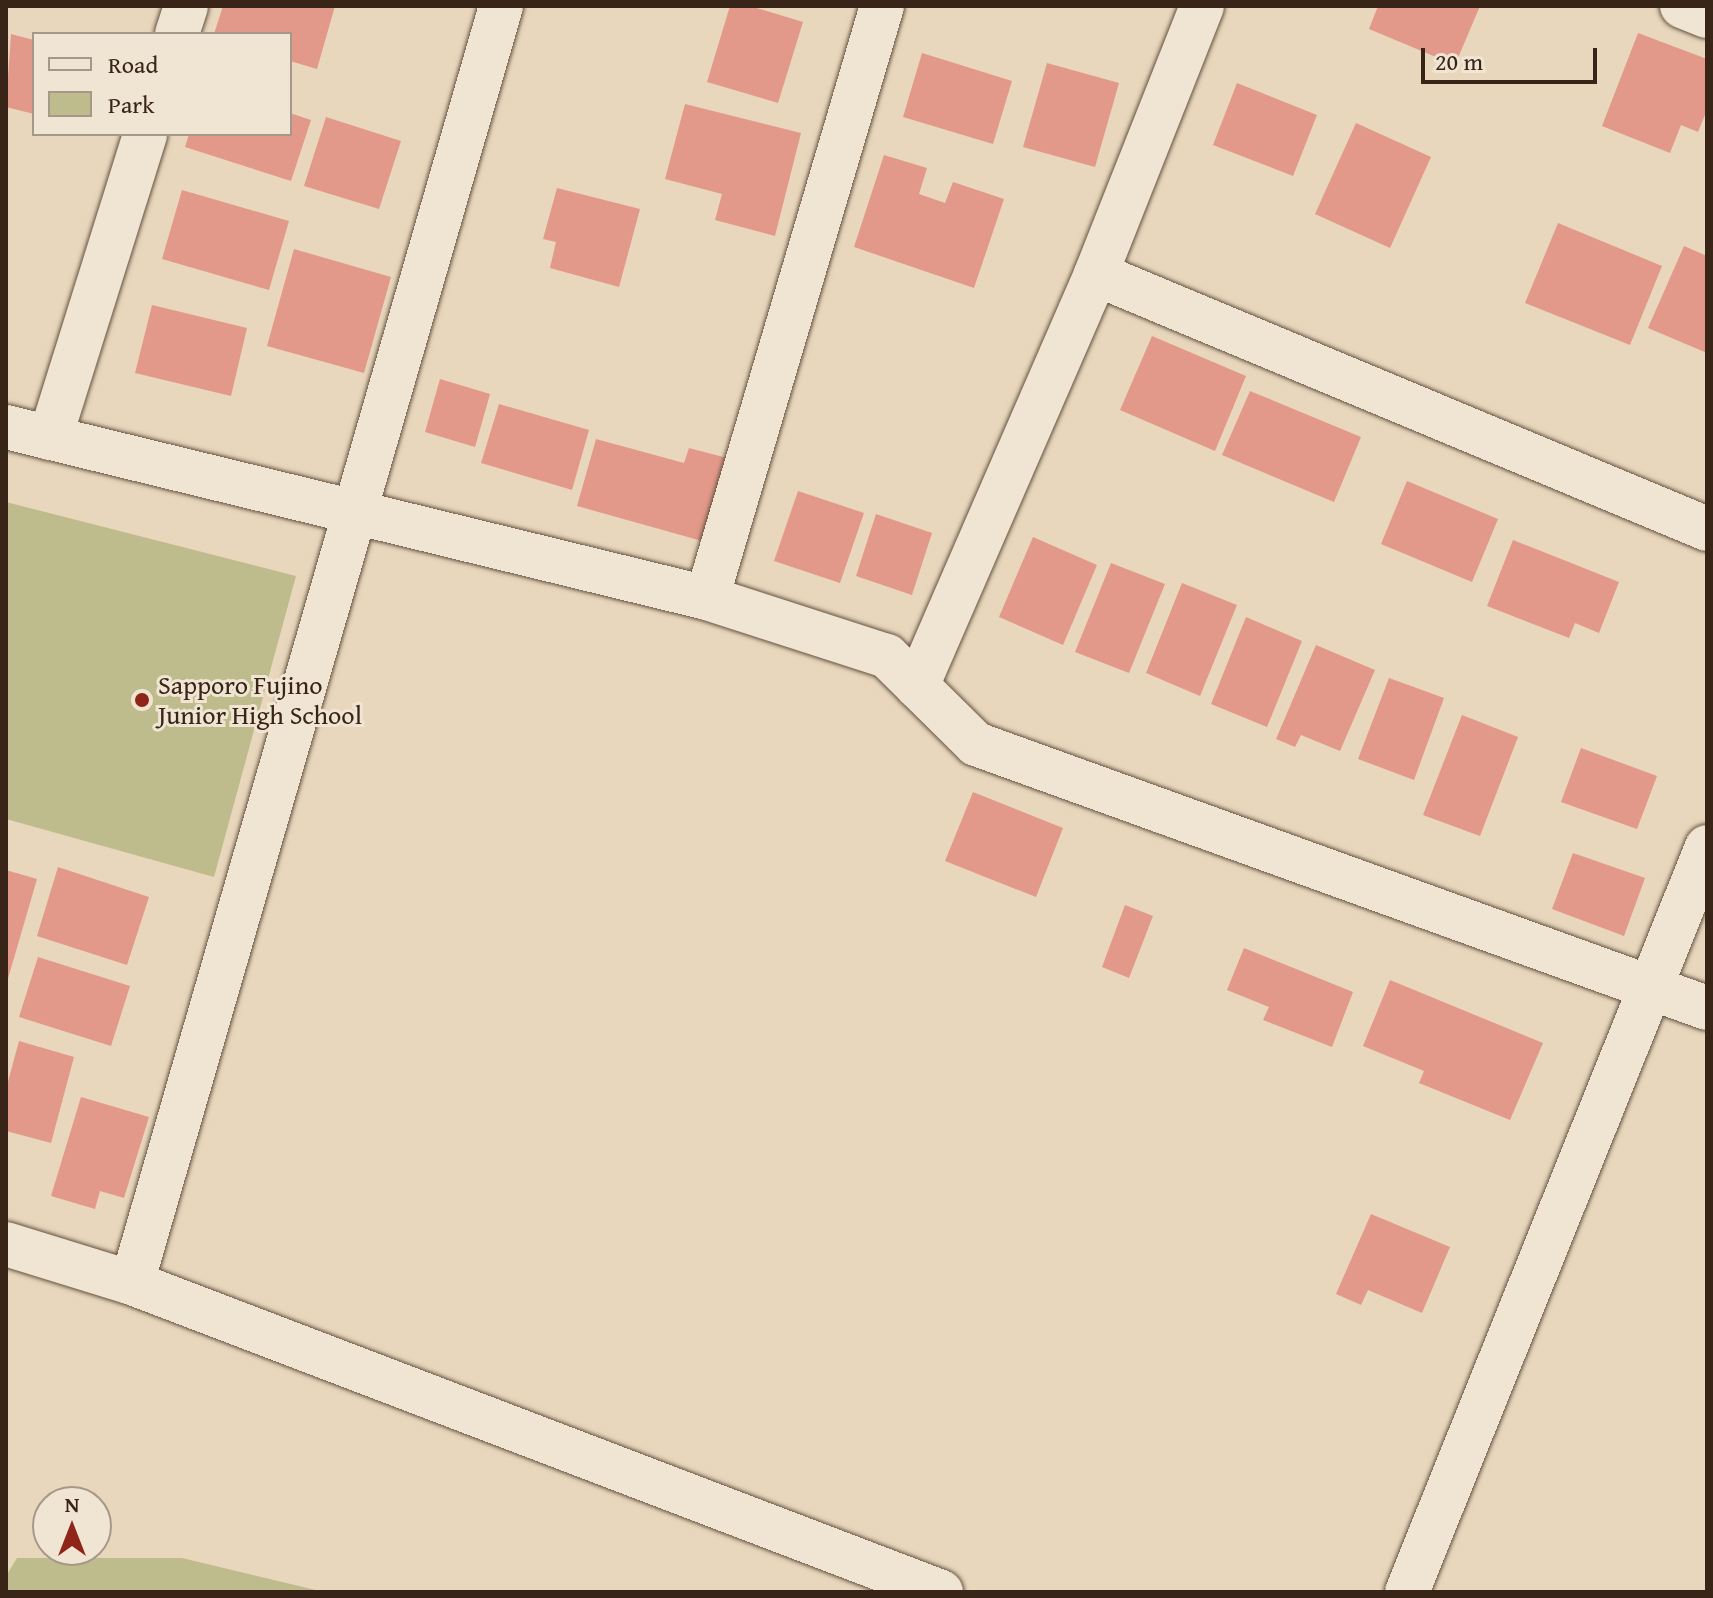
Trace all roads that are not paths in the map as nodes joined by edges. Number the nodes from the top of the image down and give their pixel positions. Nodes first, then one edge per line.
1 (186, 6) edge
2 (501, 6) edge
3 (882, 6) edge
4 (1202, 6) edge
5 (1682, 6) edge
6 (1707, 16) edge
7 (178, 32) edge
8 (144, 136) edge
9 (1096, 274) junction
10 (6, 427) edge
11 (50, 438) junction
12 (359, 511) junction
13 (1707, 529) edge
14 (707, 598) junction
15 (917, 686) junction
16 (1707, 847) edge
17 (1649, 986) junction
18 (1707, 1008) edge
19 (6, 1244) edge
20 (132, 1283) junction
21 (941, 1592) edge
22 (1407, 1592) edge

1 - 7 street
2 - 12 street
3 - 14 street
4 - 9 street
5 - 6 street
8 - 11 street
9 - 13 street
9 - 15 street
10 - 11 street
11 - 12 street
12 - 14 street
12 - 20 street
14 - 15 street
15 - 17 street
16 - 17 street
17 - 18 street
17 - 22 street
19 - 20 street
20 - 21 street

